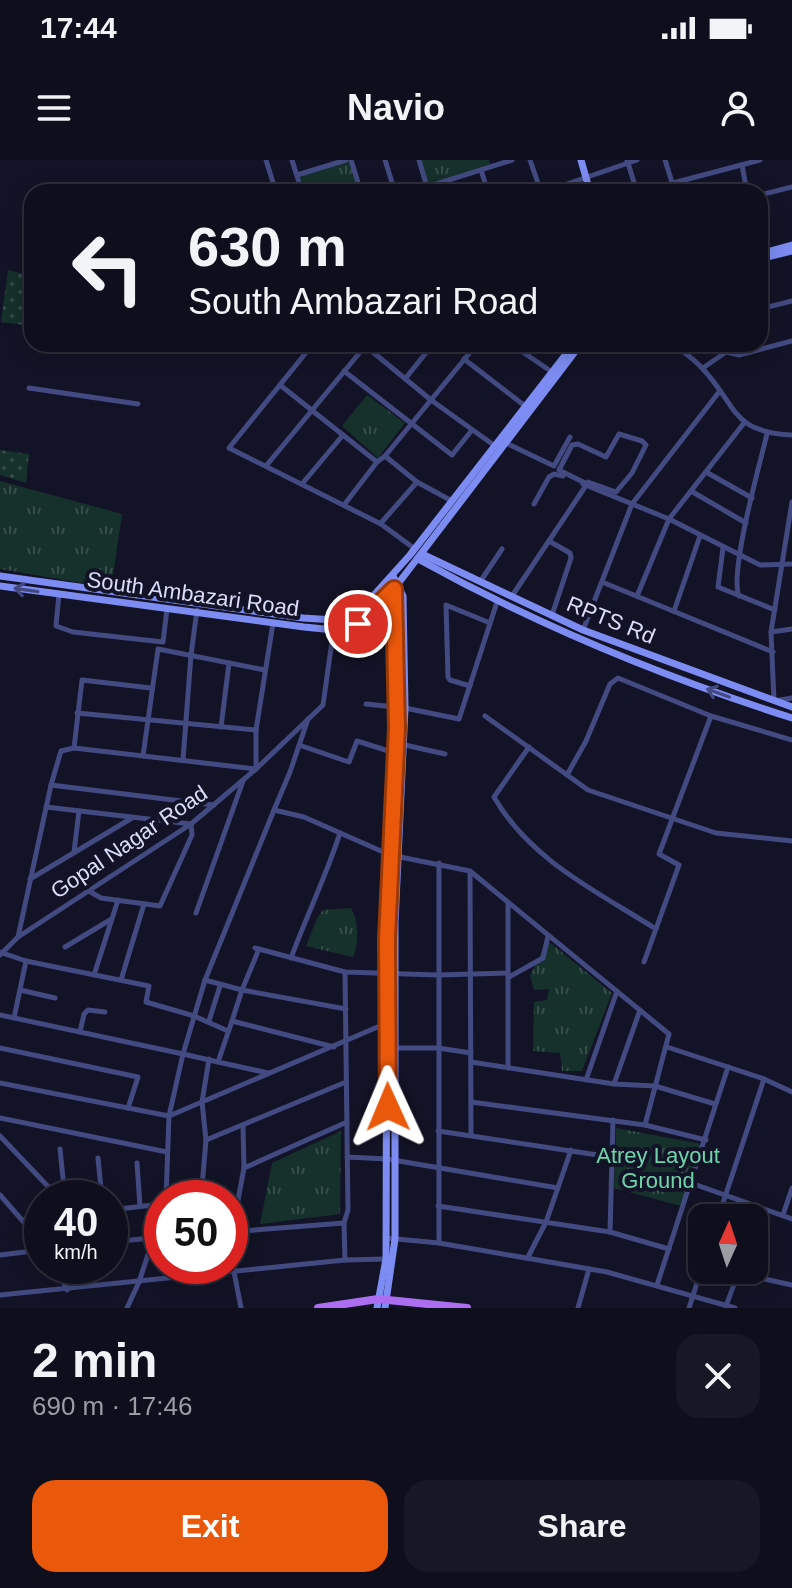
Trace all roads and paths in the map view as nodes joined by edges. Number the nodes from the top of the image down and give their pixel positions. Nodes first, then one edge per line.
1 (266, 160) edge
2 (292, 160) edge
3 (348, 160) edge
4 (385, 160) edge
5 (419, 160) edge
6 (512, 160) edge
7 (530, 160) edge
8 (581, 160) edge
9 (637, 160) edge
10 (665, 160) edge
11 (760, 160) edge
12 (750, 161) edge
13 (627, 162) edge
14 (491, 163) edge
15 (742, 165) junction
16 (481, 170) junction
17 (297, 175) junction
18 (587, 179) junction
19 (673, 183) joint
20 (274, 184) edge
21 (300, 184) edge
22 (358, 184) edge
23 (392, 184) edge
24 (426, 184) edge
25 (437, 184) edge
26 (485, 184) edge
27 (539, 184) edge
28 (570, 184) edge
29 (588, 184) edge
30 (634, 184) edge
31 (746, 184) edge
32 (792, 187) edge
33 (768, 193) edge
34 (792, 248) edge
35 (768, 255) edge
36 (792, 301) edge
37 (768, 307) edge
38 (792, 341) edge
39 (768, 347) edge
40 (307, 352) edge
41 (359, 352) edge
42 (373, 352) edge
43 (426, 352) edge
44 (470, 352) edge
45 (523, 352) edge
46 (568, 352) edge
47 (575, 352) edge
48 (683, 352) edge
49 (726, 352) joint
50 (750, 352) edge
51 (464, 359) junction
52 (703, 368) junction
53 (344, 371) junction
54 (552, 372) junction
55 (405, 379) junction
56 (280, 385) junction
57 (29, 388) dead end
58 (719, 392) junction
59 (431, 400) junction
60 (138, 404) dead end
61 (525, 406) junction
62 (312, 410) junction
63 (744, 423) junction
64 (411, 424) junction
65 (472, 430) junction
66 (767, 434) junction
67 (343, 435) junction
68 (792, 435) edge
69 (570, 437) dead end
70 (499, 446) junction
71 (385, 456) junction
72 (377, 462) junction
73 (266, 466) junction
74 (706, 472) junction
75 (417, 482) junction
76 (302, 484) junction
77 (587, 484) junction
78 (691, 491) junction
79 (611, 493) junction
80 (752, 498) junction
81 (452, 501) junction
82 (792, 502) edge
83 (534, 504) dead end
84 (632, 504) junction
85 (344, 505) junction
86 (570, 510) junction
87 (669, 519) junction
88 (746, 523) junction
89 (381, 524) junction
90 (700, 536) junction
91 (549, 541) junction
92 (723, 548) junction
93 (414, 549) junction
94 (502, 549) dead end
95 (420, 557) junction
96 (740, 557) junction
97 (792, 564) edge
98 (781, 566) junction
99 (0, 576) edge
100 (390, 579) junction
101 (480, 582) junction
102 (602, 582) junction
103 (0, 586) edge
104 (396, 587) junction
105 (59, 594) junction
106 (637, 596) junction
107 (739, 596) junction
108 (512, 597) junction
109 (497, 602) junction
110 (167, 609) junction
111 (197, 609) junction
112 (775, 610) junction
113 (674, 611) junction
114 (552, 615) junction
115 (335, 620) junction
116 (273, 623) junction
117 (490, 623) junction
118 (792, 629) edge
119 (334, 630) junction
120 (583, 630) junction
121 (771, 632) junction
122 (773, 652) junction
123 (191, 655) junction
124 (229, 663) junction
125 (265, 670) junction
126 (470, 686) junction
127 (151, 688) junction
128 (792, 698) edge
129 (774, 701) junction
130 (366, 704) dead end
131 (401, 707) junction
132 (792, 707) edge
133 (77, 713) junction
134 (485, 716) dead end
135 (711, 716) junction
136 (792, 718) edge
137 (308, 719) junction
138 (146, 720) junction
139 (185, 723) junction
140 (221, 727) junction
141 (256, 730) junction
142 (792, 740) edge
143 (299, 745) junction
144 (405, 745) junction
145 (529, 747) junction
146 (74, 748) junction
147 (395, 753) junction
148 (445, 754) dead end
149 (143, 756) junction
150 (183, 760) junction
151 (256, 769) junction
152 (567, 775) junction
153 (243, 780) junction
154 (51, 785) junction
155 (215, 805) junction
156 (46, 807) junction
157 (274, 810) junction
158 (79, 811) junction
159 (134, 817) junction
160 (672, 819) junction
161 (191, 824) junction
162 (340, 833) junction
163 (792, 841) edge
164 (73, 853) junction
165 (394, 855) junction
166 (439, 863) junction
167 (470, 871) junction
168 (30, 879) junction
169 (87, 890) junction
170 (118, 900) junction
171 (508, 902) junction
172 (144, 904) junction
173 (196, 913) dead end
174 (111, 920) junction
175 (656, 929) junction
176 (548, 935) junction
177 (18, 937) junction
178 (65, 947) dead end
179 (1, 953) edge
180 (291, 958) junction
181 (26, 961) junction
182 (644, 962) dead end
183 (345, 972) junction
184 (471, 973) junction
185 (392, 974) junction
186 (94, 975) junction
187 (438, 975) junction
188 (508, 975) junction
189 (121, 980) junction
190 (205, 980) junction
191 (220, 986) junction
192 (20, 990) junction
193 (242, 990) junction
194 (617, 991) junction
195 (55, 998) dead end
196 (346, 1009) junction
197 (640, 1010) junction
198 (105, 1012) dead end
199 (0, 1015) edge
200 (194, 1016) junction
201 (14, 1018) junction
202 (209, 1021) junction
203 (232, 1021) junction
204 (387, 1023) junction
205 (228, 1031) junction
206 (80, 1032) junction
207 (346, 1042) junction
208 (334, 1047) junction
209 (667, 1047) junction
210 (0, 1048) edge
211 (395, 1048) junction
212 (438, 1048) junction
213 (471, 1053) junction
214 (183, 1054) junction
215 (209, 1059) junction
216 (218, 1062) junction
217 (471, 1062) junction
218 (728, 1067) junction
219 (508, 1068) junction
220 (270, 1073) junction
221 (764, 1079) junction
222 (586, 1080) junction
223 (346, 1082) junction
224 (0, 1083) edge
225 (614, 1084) junction
226 (655, 1086) junction
227 (792, 1092) edge
228 (202, 1102) junction
229 (471, 1102) junction
230 (715, 1104) junction
231 (128, 1108) junction
232 (169, 1116) junction
233 (0, 1118) edge
234 (613, 1120) junction
235 (347, 1122) junction
236 (243, 1125) junction
237 (645, 1125) junction
238 (438, 1131) junction
239 (471, 1134) junction
240 (0, 1136) edge
241 (206, 1140) junction
242 (706, 1140) junction
243 (60, 1149) dead end
244 (571, 1150) junction
245 (168, 1152) junction
246 (347, 1157) junction
247 (611, 1157) junction
248 (98, 1158) dead end
249 (391, 1160) junction
250 (137, 1163) dead end
251 (244, 1168) junction
252 (438, 1168) junction
253 (44, 1180) edge
254 (61, 1180) edge
255 (100, 1180) edge
256 (167, 1180) edge
257 (203, 1180) edge
258 (242, 1180) edge
259 (691, 1183) junction
260 (558, 1188) junction
261 (792, 1188) edge
262 (725, 1194) junction
263 (0, 1195) edge
264 (722, 1204) edge
265 (752, 1204) edge
266 (140, 1206) junction
267 (144, 1206) edge
268 (438, 1206) junction
269 (128, 1208) edge
270 (768, 1210) edge
271 (783, 1215) junction
272 (792, 1219) edge
273 (22, 1220) joint
274 (24, 1222) edge
275 (546, 1222) junction
276 (344, 1223) junction
277 (248, 1231) edge
278 (610, 1232) junction
279 (391, 1238) junction
280 (439, 1243) junction
281 (669, 1249) junction
282 (24, 1252) edge
283 (0, 1255) edge
284 (528, 1257) junction
285 (386, 1259) junction
286 (345, 1260) junction
287 (144, 1267) edge
288 (589, 1269) junction
289 (248, 1270) edge
290 (768, 1279) edge
291 (144, 1281) edge
292 (139, 1282) junction
293 (64, 1284) edge
294 (236, 1284) edge
295 (697, 1284) edge
296 (734, 1284) edge
297 (657, 1285) junction
298 (792, 1285) edge
299 (67, 1290) junction
300 (0, 1295) edge
301 (692, 1298) junction
302 (381, 1304) edge
303 (726, 1306) junction
304 (127, 1308) edge
305 (241, 1308) edge
306 (318, 1308) edge
307 (467, 1308) edge
308 (578, 1308) edge
309 (689, 1308) edge
310 (735, 1308) edge

1 - 20 street
2 - 17 street
3 - 17 street
3 - 22 street
4 - 23 street
5 - 24 street
6 - 14 street
7 - 27 street
8 - 18 main road
9 - 13 street
10 - 19 street
11 - 12 street
12 - 15 street
13 - 18 street
13 - 30 street
14 - 16 street
15 - 19 street
15 - 31 street
16 - 25 street
16 - 26 street
17 - 21 street
18 - 28 street
18 - 29 main road
32 - 33 street
34 - 35 main road
36 - 37 street
38 - 39 street
40 - 56 street
41 - 53 street
42 - 55 street
43 - 55 street
44 - 51 street
45 - 54 street
46 - 54 main road
47 - 70 main road
48 - 52 street
49 - 50 street
49 - 52 street
51 - 59 street
51 - 61 street
52 - 58 street
53 - 62 street
53 - 64 street
54 - 61 main road
55 - 59 street
56 - 62 street
56 - 73 street
57 - 60 street
58 - 63 street
58 - 84 street
59 - 64 street
59 - 65 street
61 - 70 main road
62 - 67 street
62 - 73 street
63 - 66 street
63 - 74 street
64 - 65 street
64 - 71 street
65 - 70 street
66 - 68 street
66 - 80 street
67 - 72 street
67 - 76 street
69 - 70 street
70 - 81 main road
70 - 95 main road
71 - 72 street
71 - 75 street
72 - 85 street
73 - 76 street
74 - 78 street
74 - 80 street
75 - 81 street
75 - 89 street
76 - 85 street
77 - 79 street
77 - 79 street
77 - 83 street
77 - 86 street
78 - 87 street
78 - 88 street
79 - 84 street
80 - 88 street
81 - 93 main road
82 - 98 street
84 - 87 street
84 - 102 street
85 - 89 street
86 - 91 street
86 - 108 street
87 - 90 street
87 - 106 street
88 - 96 street
89 - 93 street
90 - 92 street
90 - 113 street
91 - 108 street
91 - 114 street
92 - 96 street
92 - 107 street
93 - 95 street
93 - 100 main road
94 - 101 street
95 - 101 main road, RPTS Rd
95 - 104 main road
95 - 109 main road
96 - 98 street
96 - 107 street
97 - 98 street
98 - 112 street
99 - 111 main road
100 - 104 main road
100 - 115 main road
101 - 108 main road, RPTS Rd
102 - 106 street
102 - 120 street
105 -> 103 main road, South Ambazari Road
104 - 119 main road
104 - 131 main road
105 - 110 main road, South Ambazari Road
105 - 110 street
106 - 113 street
107 - 112 street
108 - 114 main road, RPTS Rd
109 - 117 street
136 -> 109 main road
110 - 111 main road, South Ambazari Road
111 - 115 main road
111 - 116 main road, South Ambazari Road
111 - 123 street
112 - 121 street
113 - 122 street
114 - 120 main road, RPTS Rd
115 - 119 street, Gopal Nagar Road
116 - 119 main road, South Ambazari Road
116 - 125 street
117 - 126 street
117 - 126 street
118 - 121 street
119 - 137 street, Gopal Nagar Road
120 - 129 main road, RPTS Rd
121 - 122 street
122 - 129 street
123 - 124 street
123 - 127 street
123 - 139 street
124 - 125 street
124 - 140 street
125 - 141 street
126 - 131 street
127 - 133 street
127 - 138 street
128 - 129 street
129 - 132 main road, RPTS Rd
130 - 131 street
131 - 144 main road
131 - 147 main road
133 - 138 street
133 - 146 street
134 - 145 street
135 - 142 street
135 - 152 street
135 - 160 street
137 - 143 street
137 - 151 street, Gopal Nagar Road
138 - 139 street
138 - 149 street
139 - 140 street
139 - 150 street
140 - 141 street
141 - 151 street
143 - 147 street
143 - 157 street
144 - 148 street
144 - 165 main road
145 - 152 street
145 - 175 street
146 - 149 street
146 - 154 street
147 - 165 main road
149 - 150 street
150 - 151 street
151 - 153 street, Gopal Nagar Road
152 - 160 street
153 - 155 street, Gopal Nagar Road
153 - 173 street
154 - 155 street
154 - 156 street
155 - 161 street, Gopal Nagar Road
156 - 158 street
156 - 168 street
157 - 162 street
157 - 190 street
158 - 159 street
158 - 164 street
159 - 161 street
159 - 164 street
160 - 163 street
160 - 175 street
161 - 169 street, Gopal Nagar Road
161 - 172 street
162 - 165 street
162 - 180 street
164 - 168 street
165 - 166 street
165 - 185 main road
166 - 167 street
166 - 187 street
167 - 171 street
167 - 184 street
168 - 177 street
169 - 170 street
169 - 177 street, Gopal Nagar Road
170 - 172 street
170 - 174 street
171 - 176 street
171 - 188 street
172 - 189 street
174 - 178 street
174 - 186 street
175 - 182 street
176 - 188 street
176 - 194 street
177 - 179 street, Gopal Nagar Road
179 - 181 street
180 - 183 street
180 - 193 street
181 - 186 street
181 - 192 street
183 - 185 street
183 - 196 street
184 - 187 street
184 - 188 street
184 - 213 street
185 - 187 street
185 - 204 main road
185 - 211 main road
186 - 189 street
187 - 212 street
188 - 219 street
189 - 200 street
190 - 191 street
190 - 200 street
191 - 193 street
191 - 202 street
192 - 195 street
192 - 201 street
193 - 196 street
193 - 203 street
194 - 197 street
194 - 222 street
196 - 207 street
197 - 209 street
197 - 225 street
198 - 206 street
199 - 201 street
200 - 202 street
200 - 214 street
201 - 206 street
202 - 205 street
203 - 205 street
203 - 208 street
204 - 207 street
204 - 249 main road
205 - 216 street
206 - 214 street
207 - 208 street
207 - 223 street
208 - 220 street
209 - 218 street
209 - 226 street
210 - 231 street
211 - 212 street
211 - 249 main road
212 - 213 street
212 - 238 street
213 - 217 street
214 - 215 street
214 - 232 street
215 - 216 street
215 - 228 street
216 - 220 street
217 - 219 street
217 - 229 street
218 - 221 street
218 - 230 street
219 - 222 street
220 - 228 street
221 - 227 street
221 - 262 street
222 - 225 street
223 - 235 street
223 - 236 street
224 - 231 street
225 - 226 street
226 - 230 street
226 - 237 street
228 - 232 street
228 - 241 street
229 - 234 street
229 - 239 street
230 - 242 street
231 - 232 street
232 - 245 street
233 - 245 street
234 - 237 street
234 - 247 street
235 - 246 street
235 - 251 street
236 - 241 street
236 - 251 street
237 - 242 street
238 - 239 street
238 - 252 street
239 - 244 street
240 - 253 street
241 - 257 street
242 - 259 street
243 - 254 street
244 - 247 street
244 - 260 street
245 - 256 street
246 - 249 street
246 - 276 street
247 - 278 street
248 - 255 street
249 - 252 street
249 - 279 main road
250 - 266 street
251 - 258 street
252 - 260 street
252 - 268 street
259 - 262 street
259 - 281 street
260 - 275 street
261 - 271 street
262 - 264 street
262 - 265 street
263 - 273 street
266 - 267 street
266 - 269 street
268 - 275 street
268 - 280 street
270 - 271 street
271 - 272 street
273 - 274 street
275 - 278 street
275 - 284 street
276 - 277 street
276 - 286 street
278 - 281 street
279 - 280 street
279 - 285 main road
279 - 302 main road
280 - 284 street
281 - 297 street
282 - 283 street
284 - 288 street
285 - 286 street
285 - 302 main road
286 - 289 street
287 - 292 street
288 - 297 street
288 - 308 street
290 - 298 street
291 - 292 street
292 - 299 street
292 - 304 street
293 - 299 street
294 - 305 street
295 - 301 street
296 - 303 street
297 - 301 street
299 - 300 street
301 - 303 street
301 - 309 street
302 - 306 main road
302 - 307 main road
303 - 310 street

